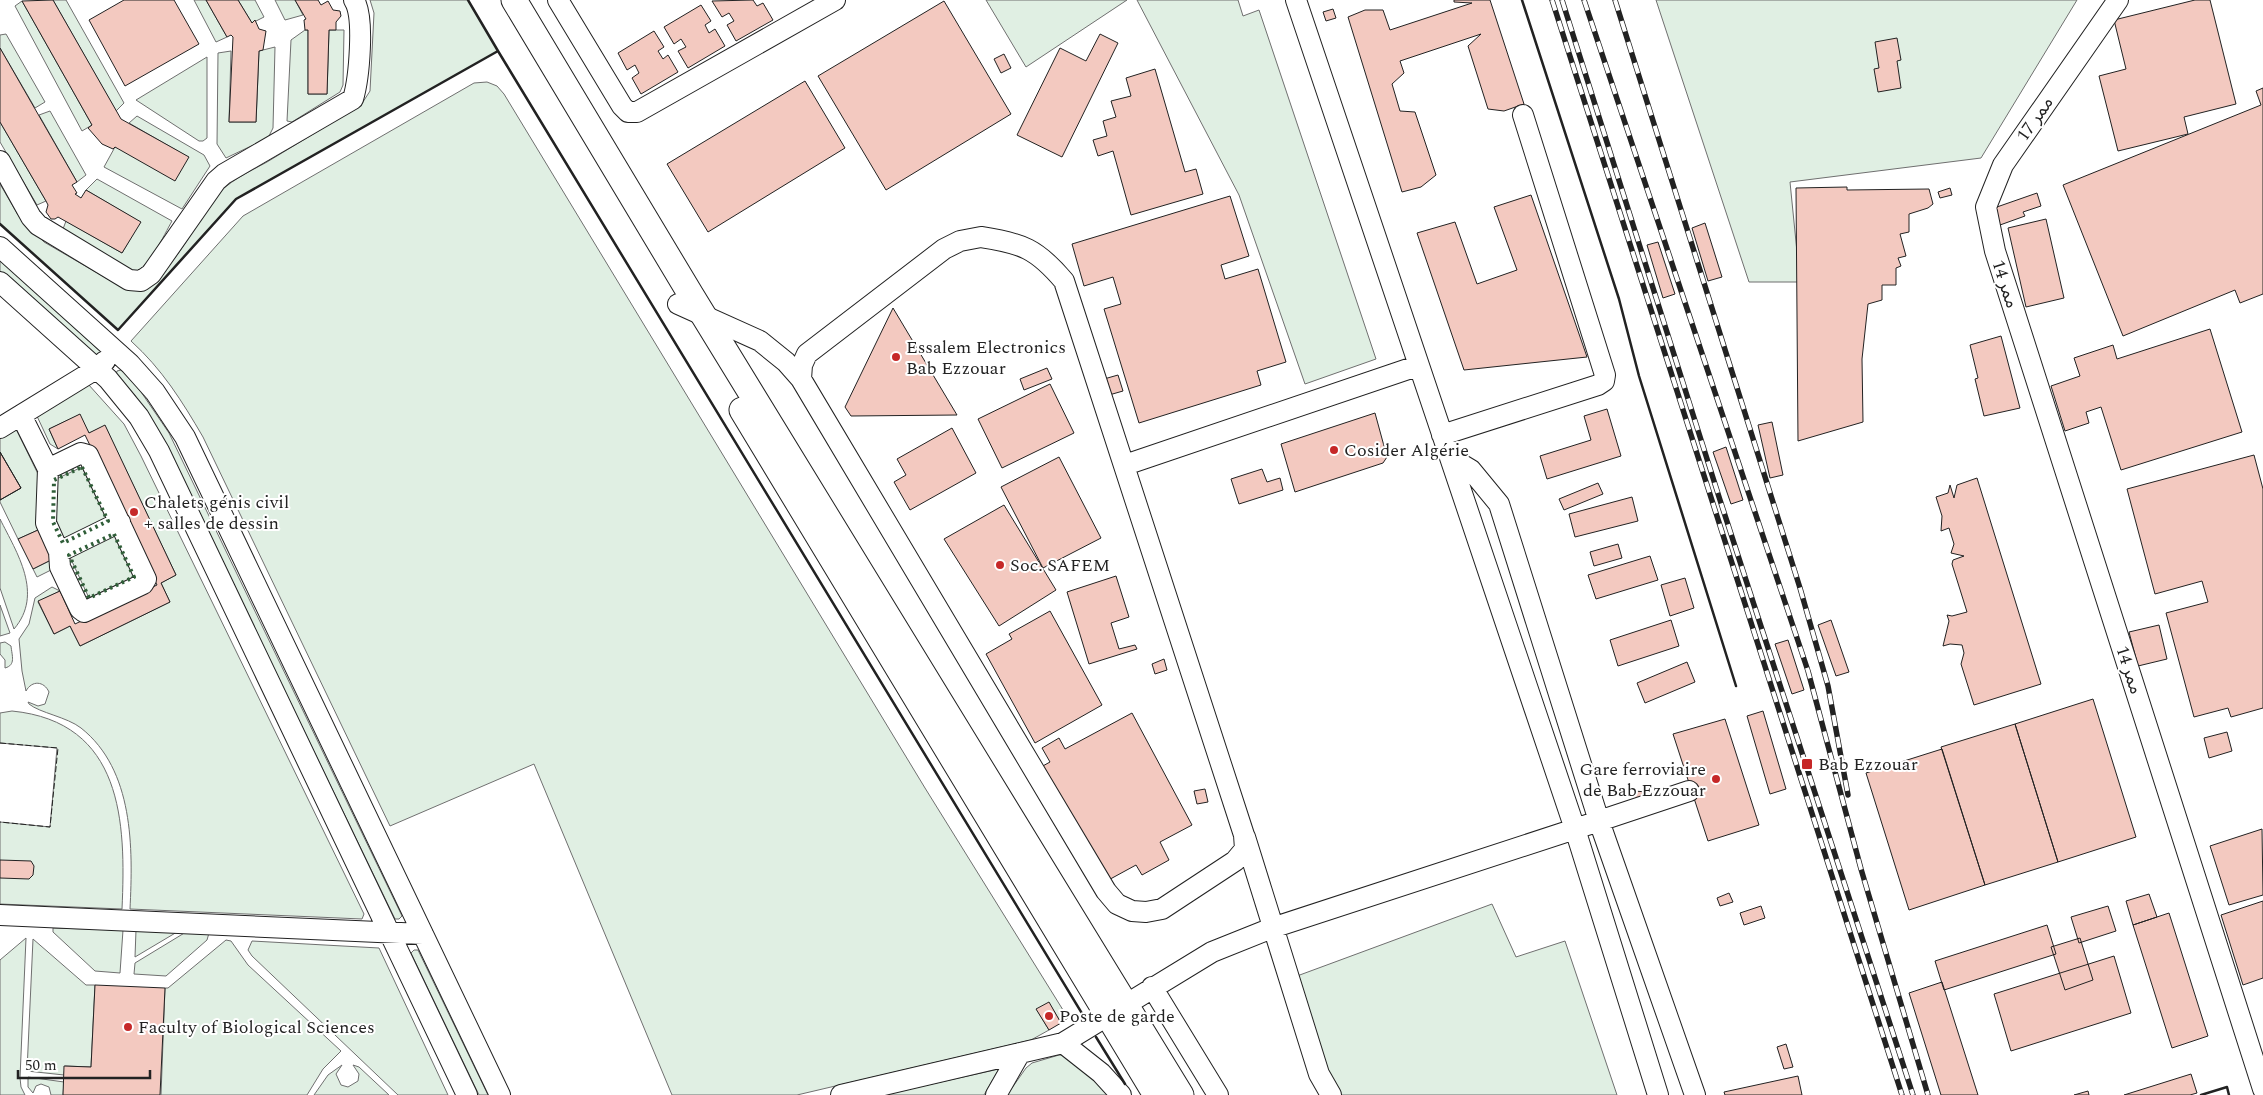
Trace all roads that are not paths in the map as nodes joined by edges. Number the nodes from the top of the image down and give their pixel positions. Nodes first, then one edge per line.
1 (354, 0) edge
2 (497, 0) edge
3 (514, 0) edge
4 (558, 0) edge
5 (835, 0) edge
6 (1296, 0) edge
7 (2118, 0) edge
8 (1523, 115) dead end
9 (0, 161) edge
10 (0, 247) edge
11 (1995, 251) joint
12 (0, 282) edge
13 (678, 304) junction
14 (704, 316) junction
15 (115, 351) junction
16 (1417, 366) junction
17 (96, 368) junction
18 (801, 379) junction
19 (22, 415) junction
20 (0, 428) edge
21 (1442, 435) junction
22 (1451, 458) junction
23 (1125, 465) junction
24 (48, 469) junction
25 (120, 522) junction
26 (59, 552) junction
27 (1689, 791) dead end
28 (1599, 821) junction
29 (1575, 829) junction
30 (1244, 835) junction
31 (0, 915) edge
32 (1272, 928) junction
33 (388, 932) junction
34 (423, 934) junction
35 (1152, 987) junction
36 (1117, 1010) junction
37 (1063, 1043) junction
38 (1020, 1053) junction
39 (2263, 1089) edge
40 (466, 1095) edge
41 (500, 1095) edge
42 (841, 1095) edge
43 (996, 1095) edge
44 (1121, 1095) edge
45 (1156, 1095) edge
46 (1181, 1095) edge
47 (1218, 1095) edge
48 (1331, 1095) edge
49 (1658, 1095) edge
50 (1695, 1095) edge

1 - 9 street
2 - 13 main road
3 - 14 main road
4 - 5 street
6 - 16 street
7 - 11 street, ممر 17
8 - 21 street
10 - 15 street
11 - 39 street, ممر 14
12 - 17 street
13 - 14 street
13 - 36 main road
14 - 18 street
14 - 36 main road
15 - 17 street
15 - 34 street
16 - 21 street
16 - 23 street
17 - 19 street
17 - 33 street
18 - 23 street
18 - 30 street
19 - 20 street
19 - 24 street
21 - 22 street
22 - 28 street
22 - 29 street
23 - 30 street
24 - 25 street
24 - 26 street
25 - 26 street
25 - 26 street
27 - 28 street
28 - 29 street
28 - 50 street
29 - 32 street
29 - 49 street
30 - 32 street
31 - 33 street
32 - 35 street
32 - 48 street
33 - 34 street
33 - 40 street
34 - 41 street
35 - 36 street
35 - 47 street
36 - 37 street
36 - 45 main road
36 - 46 main road
37 - 38 street
37 - 44 street
38 - 42 street
38 - 43 street

